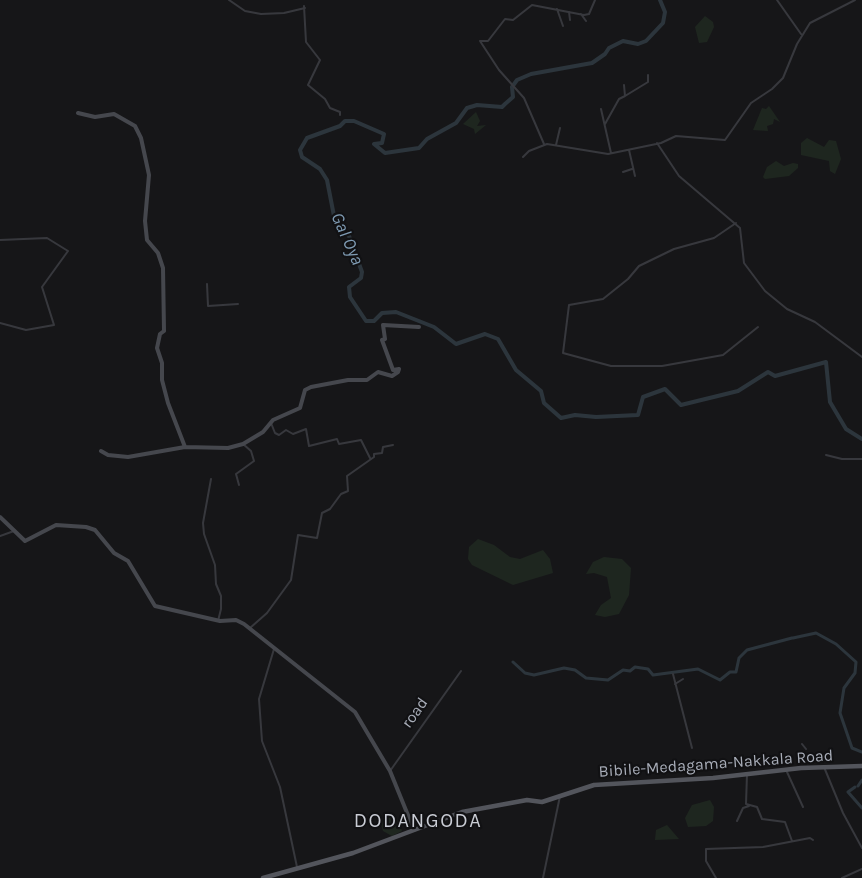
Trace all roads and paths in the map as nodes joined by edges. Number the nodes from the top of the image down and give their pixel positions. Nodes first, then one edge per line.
1 (229, 0) edge
2 (595, 0) edge
3 (777, 0) edge
4 (855, 0) edge
5 (557, 9) junction
6 (569, 12) junction
7 (580, 15) junction
8 (570, 20) dead end
9 (586, 21) dead end
10 (563, 26) dead end
11 (802, 35) junction
12 (648, 75) dead end
13 (624, 85) dead end
14 (625, 96) junction
15 (601, 109) dead end
16 (78, 114) dead end
17 (340, 115) dead end
18 (605, 124) junction
19 (560, 128) dead end
20 (657, 143) junction
21 (544, 145) junction
22 (556, 145) junction
23 (629, 150) junction
24 (611, 153) junction
25 (523, 157) dead end
26 (632, 170) junction
27 (623, 172) dead end
28 (635, 176) dead end
29 (736, 223) junction
30 (0, 240) edge
31 (207, 284) dead end
32 (238, 304) dead end
33 (0, 323) edge
34 (419, 327) dead end
35 (758, 327) dead end
36 (862, 357) edge
37 (271, 423) junction
38 (243, 444) junction
39 (393, 445) dead end
40 (185, 447) junction
41 (101, 451) dead end
42 (826, 455) dead end
43 (371, 459) junction
44 (862, 459) edge
45 (211, 479) dead end
46 (239, 484) dead end
47 (0, 518) edge
48 (14, 531) junction
49 (0, 536) edge
50 (218, 621) junction
51 (249, 629) junction
52 (274, 649) junction
53 (461, 671) dead end
54 (673, 674) dead end
55 (683, 679) dead end
56 (675, 684) junction
57 (802, 744) dead end
58 (692, 748) dead end
59 (806, 749) dead end
60 (862, 766) edge
61 (824, 767) junction
62 (786, 769) junction
63 (390, 771) junction
64 (747, 774) junction
65 (560, 796) junction
66 (749, 806) junction
67 (803, 807) dead end
68 (737, 821) dead end
69 (414, 830) junction
70 (813, 840) dead end
71 (792, 842) junction
72 (862, 848) edge
73 (297, 867) junction
74 (862, 869) edge
75 (263, 878) edge
76 (543, 878) edge
77 (716, 878) edge
78 (842, 878) edge

1 - 17 street
2 - 7 street
3 - 11 street
4 - 11 street
5 - 6 street
5 - 10 street
5 - 21 street
6 - 7 street
6 - 8 street
7 - 9 street
11 - 20 street
12 - 14 street
13 - 14 street
14 - 18 street
15 - 18 street
16 - 40 main road
18 - 24 street
19 - 22 street
20 - 23 street
20 - 29 street
21 - 22 street
21 - 25 street
22 - 24 street
23 - 24 street
23 - 26 street
26 - 27 street
26 - 28 street
29 - 35 street
29 - 36 street
30 - 33 street
31 - 32 street
34 - 37 main road
37 - 38 main road
37 - 43 street
38 - 40 main road
38 - 46 street
39 - 43 street
40 - 41 main road
42 - 44 street
43 - 51 street
45 - 50 street
47 - 48 main road
48 - 49 street
48 - 50 main road
50 - 51 main road
51 - 52 main road
52 - 63 main road
52 - 73 street
53 - 63 street, road
54 - 56 street
55 - 56 street
56 - 58 street
57 - 59 street
60 - 61 main road, Bibile-Medagama-Nakkala Road
61 - 62 main road, Bibile-Medagama-Nakkala Road
61 - 72 street
62 - 64 main road, Bibile-Medagama-Nakkala Road
62 - 67 street
63 - 69 main road
64 - 65 main road, Bibile-Medagama-Nakkala Road
64 - 66 street
65 - 69 main road, Bibile-Medagama-Nakkala Road
65 - 76 street
66 - 68 street
66 - 71 street
69 - 73 main road, Bibile-Medagama-Nakkala Road
70 - 71 street
71 - 77 street
73 - 75 main road, Bibile-Medagama-Nakkala Road
74 - 78 street

